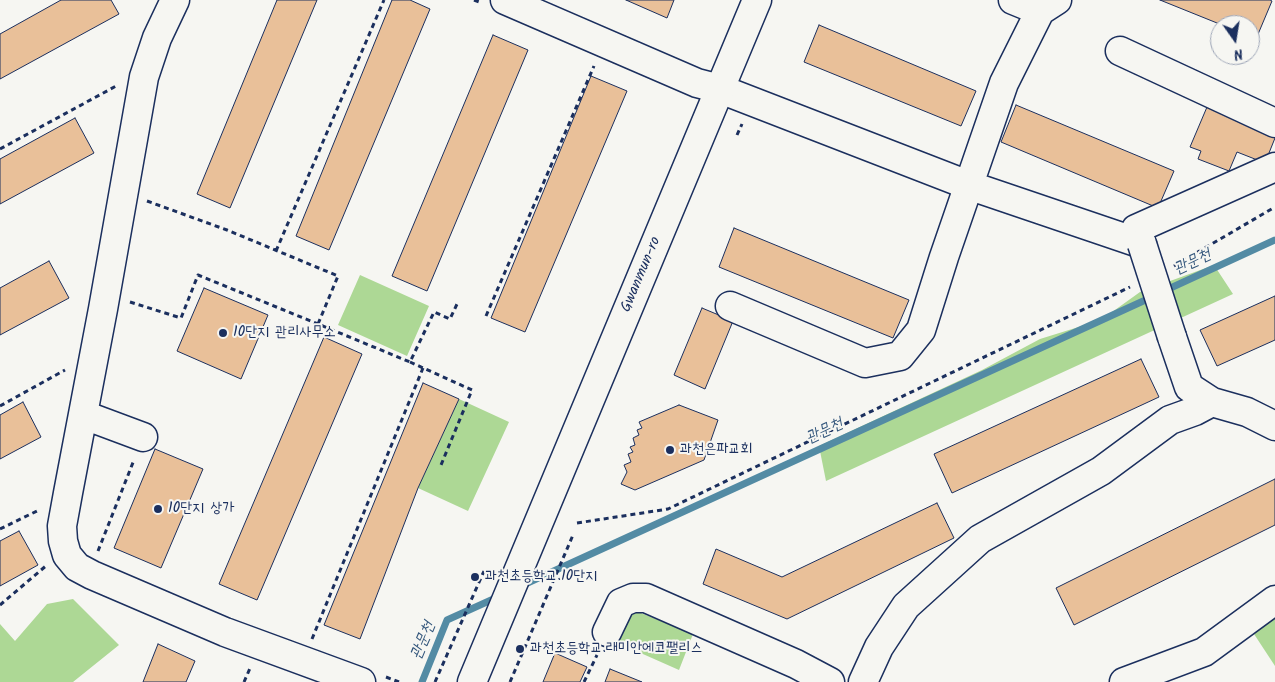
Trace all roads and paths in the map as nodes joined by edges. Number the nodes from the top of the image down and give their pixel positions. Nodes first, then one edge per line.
1 (175, 0) edge
2 (384, 0) edge
3 (505, 0) edge
4 (757, 0) edge
5 (1014, 0) edge
6 (1048, 6) edge
7 (1120, 52) dead end
8 (595, 63) dead end
9 (122, 82) dead end
10 (720, 89) junction
11 (1275, 124) edge
12 (0, 149) edge
13 (1275, 168) edge
14 (968, 185) junction
15 (146, 200) dead end
16 (1275, 207) edge
17 (1142, 244) junction
18 (276, 251) junction
19 (1166, 270) dead end
20 (1131, 287) dead end
21 (128, 301) dead end
22 (457, 304) dead end
23 (730, 306) dead end
24 (486, 316) dead end
25 (318, 324) junction
26 (410, 362) junction
27 (73, 366) dead end
28 (423, 368) junction
29 (1212, 402) junction
30 (0, 406) edge
31 (84, 415) junction
32 (1275, 426) edge
33 (140, 445) joint
34 (441, 465) dead end
35 (45, 507) dead end
36 (578, 524) dead end
37 (0, 530) edge
38 (573, 535) dead end
39 (97, 553) dead end
40 (48, 564) dead end
41 (484, 571) dead end
42 (1275, 600) edge
43 (0, 605) edge
44 (607, 632) joint
45 (312, 640) dead end
46 (355, 680) edge
47 (435, 682) edge
48 (472, 682) edge
49 (510, 682) edge
50 (584, 682) edge
51 (830, 682) edge
52 (863, 682) edge
53 (1124, 682) edge

1 - 31 street
2 - 18 path
3 - 10 street
4 - 10 street, Gwanmun-ro
5 - 6 street
6 - 14 street
7 - 11 street
8 - 24 path
9 - 12 path
10 - 14 street
10 - 48 street, Gwanmun-ro
13 - 17 street
14 - 17 street
14 - 23 street
15 - 18 path
16 - 19 path
17 - 29 street, bridge
18 - 25 path
20 - 36 path
21 - 25 path
22 - 26 path
25 - 26 path
26 - 28 path
27 - 30 path
28 - 34 path
28 - 45 path
29 - 32 street
29 - 52 street
31 - 33 street
31 - 46 street
33 - 39 path
35 - 37 path
38 - 49 path
40 - 43 path
41 - 47 path
42 - 53 street
44 - 50 path
44 - 51 street

